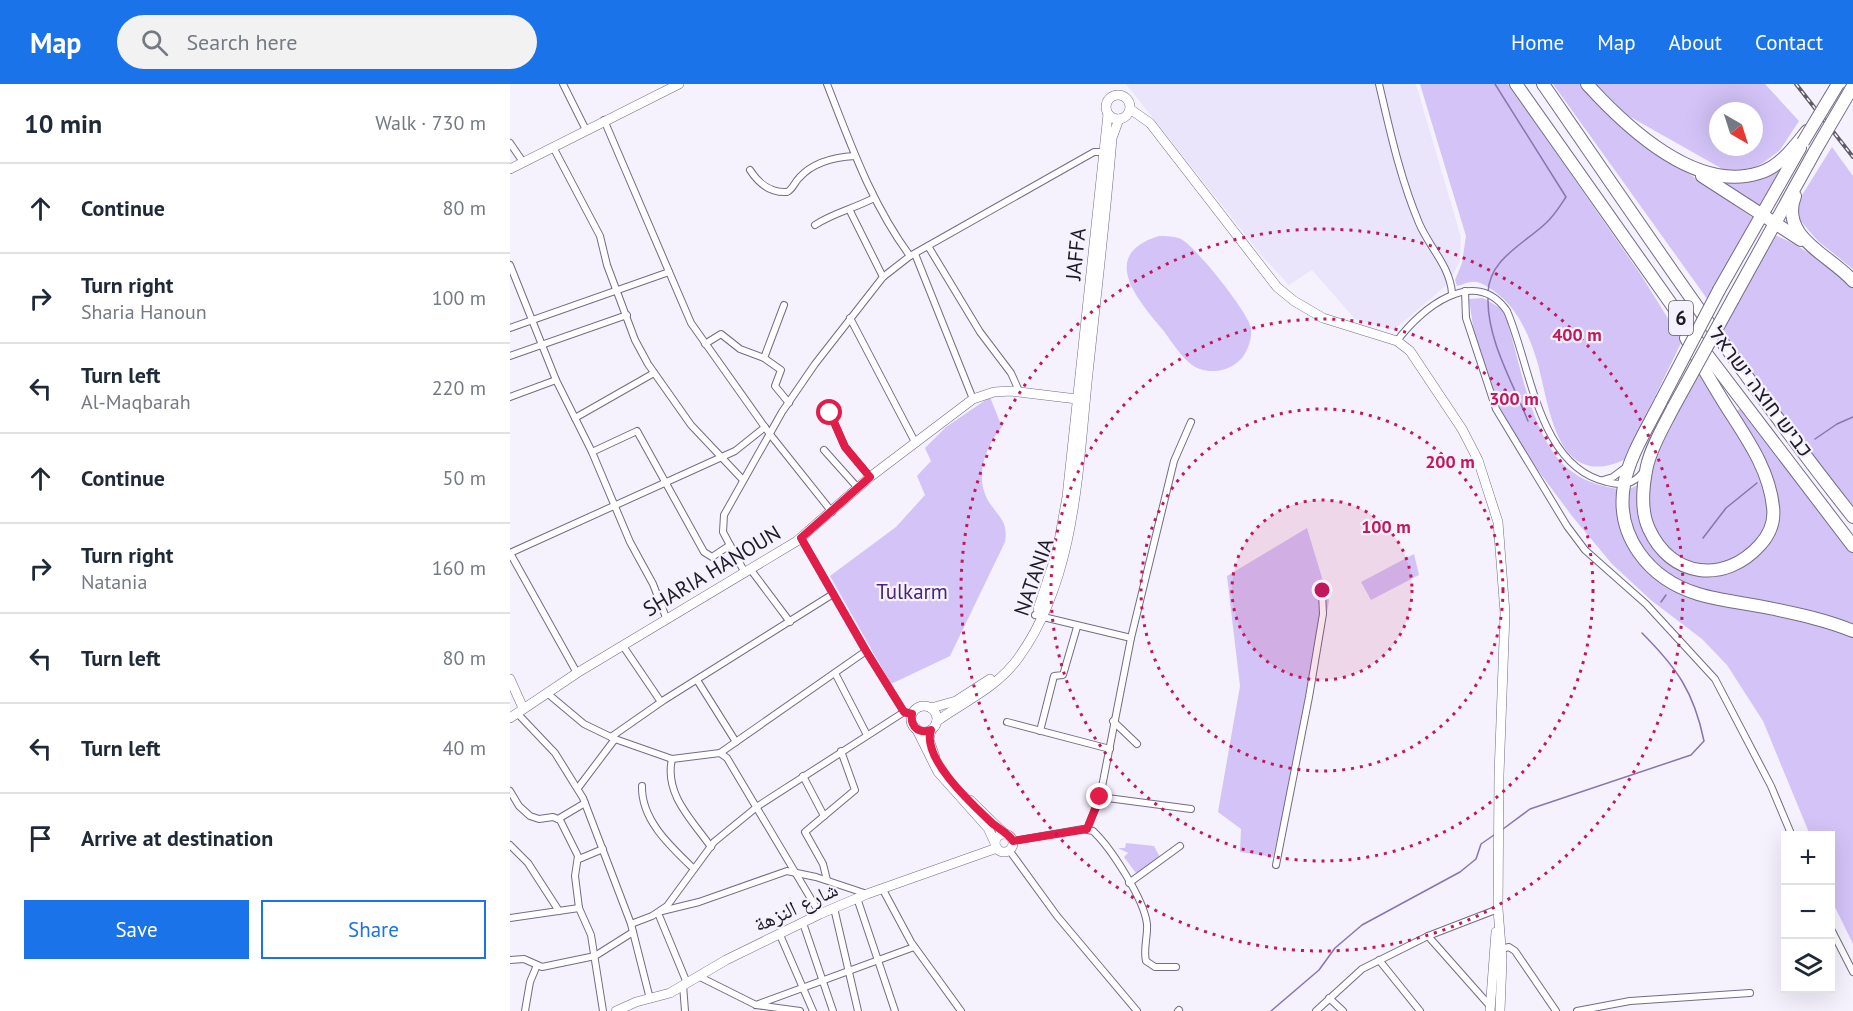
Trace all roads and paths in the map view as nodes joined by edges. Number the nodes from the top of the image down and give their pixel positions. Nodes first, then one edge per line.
1 (562, 84) edge
2 (679, 84) edge
3 (827, 84) edge
4 (1112, 84) edge
5 (1379, 84) edge
6 (1515, 84) edge
7 (1543, 84) edge
8 (1587, 84) edge
9 (1838, 84) edge
10 (1853, 86) edge
11 (665, 87) edge
12 (1115, 95) junction
13 (1130, 109) junction
14 (1108, 114) junction
15 (1119, 119) junction
16 (604, 120) junction
17 (586, 130) junction
18 (1802, 141) junction
19 (510, 142) edge
20 (553, 147) junction
21 (1814, 152) junction
22 (1108, 153) junction
23 (855, 156) junction
24 (524, 162) junction
25 (1689, 167) junction
26 (510, 170) edge
27 (750, 170) dead end
28 (874, 198) junction
29 (850, 211) junction
30 (1761, 215) junction
31 (1774, 224) junction
32 (815, 225) dead end
33 (928, 246) junction
34 (1812, 246) junction
35 (912, 255) junction
36 (510, 265) edge
37 (669, 272) junction
38 (1650, 274) junction
39 (883, 277) junction
40 (1853, 281) edge
41 (618, 291) junction
42 (1466, 291) junction
43 (1452, 293) junction
44 (784, 305) dead end
45 (627, 315) junction
46 (850, 318) junction
47 (534, 320) junction
48 (510, 328) edge
49 (1397, 341) junction
50 (541, 344) junction
51 (705, 344) junction
52 (510, 356) edge
53 (764, 358) junction
54 (654, 373) junction
55 (556, 380) junction
56 (1019, 391) junction
57 (510, 397) edge
58 (973, 399) junction
59 (1082, 399) junction
60 (789, 403) junction
61 (830, 413) dead end
62 (575, 418) junction
63 (1191, 422) dead end
64 (767, 430) junction
65 (915, 442) junction
66 (824, 450) dead end
67 (592, 452) junction
68 (722, 458) junction
69 (1632, 461) junction
70 (1647, 463) junction
71 (870, 477) junction
72 (742, 480) junction
73 (1600, 481) junction
74 (665, 483) junction
75 (1623, 485) junction
76 (858, 488) junction
77 (616, 505) junction
78 (832, 512) junction
79 (1853, 517) edge
80 (801, 538) junction
81 (730, 545) junction
82 (1853, 546) edge
83 (510, 553) edge
84 (748, 571) junction
85 (1322, 593) dead end
86 (833, 594) junction
87 (1038, 616) junction
88 (667, 620) junction
89 (790, 622) junction
90 (1077, 627) junction
91 (1853, 631) edge
92 (1131, 638) junction
93 (623, 646) junction
94 (866, 651) junction
95 (835, 672) junction
96 (577, 673) junction
97 (510, 679) edge
98 (697, 681) junction
99 (546, 693) junction
100 (661, 702) junction
101 (931, 708) junction
102 (517, 713) edge
103 (908, 713) junction
104 (937, 721) junction
105 (1113, 721) junction
106 (1007, 722) dead end
107 (916, 728) junction
108 (931, 730) junction
109 (1040, 731) junction
110 (867, 735) junction
111 (613, 738) junction
112 (736, 742) junction
113 (1137, 744) dead end
114 (1110, 749) junction
115 (841, 751) junction
116 (720, 753) junction
117 (672, 759) junction
118 (803, 776) junction
119 (642, 786) dead end
120 (578, 788) junction
121 (510, 791) edge
122 (1100, 797) junction
123 (585, 802) junction
124 (758, 806) junction
125 (1191, 809) dead end
126 (824, 816) junction
127 (558, 819) junction
128 (1087, 829) junction
129 (1790, 831) edge
130 (1005, 834) junction
131 (510, 845) edge
132 (996, 845) junction
133 (711, 846) junction
134 (1011, 846) junction
135 (1180, 846) dead end
136 (603, 849) junction
137 (579, 859) junction
138 (1276, 866) dead end
139 (694, 869) junction
140 (796, 873) junction
141 (827, 880) junction
142 (1129, 883) junction
143 (882, 888) junction
144 (867, 894) junction
145 (857, 898) junction
146 (579, 908) junction
147 (834, 908) junction
148 (1498, 909) junction
149 (559, 911) junction
150 (659, 912) junction
151 (819, 914) junction
152 (510, 918) edge
153 (802, 923) junction
154 (631, 924) junction
155 (633, 932) junction
156 (780, 935) junction
157 (1428, 936) junction
158 (1835, 937) edge
159 (914, 947) junction
160 (1501, 949) junction
161 (595, 956) junction
162 (510, 960) edge
163 (878, 960) junction
164 (1378, 960) junction
165 (1176, 967) dead end
166 (535, 968) junction
167 (850, 972) junction
168 (1853, 972) edge
169 (698, 976) junction
170 (822, 980) junction
171 (685, 983) junction
172 (802, 987) junction
173 (784, 993) junction
174 (1750, 993) dead end
175 (1329, 998) junction
176 (650, 1000) junction
177 (753, 1008) edge
178 (776, 1008) junction
179 (1489, 1008) edge
180 (525, 1011) edge
181 (603, 1011) edge
182 (616, 1011) edge
183 (653, 1011) edge
184 (685, 1011) edge
185 (801, 1011) edge
186 (813, 1011) edge
187 (833, 1011) edge
188 (858, 1011) edge
189 (895, 1011) edge
190 (961, 1011) edge
191 (1137, 1011) edge
192 (1316, 1011) edge
193 (1344, 1011) edge
194 (1420, 1011) edge
195 (1500, 1011) edge
196 (1556, 1011) edge
197 (1577, 1011) edge

1 - 17 street
2 - 11 street
3 - 23 street
4 - 12 street
5 - 43 street
6 - 38 highway, כביש חוצה ישראל / 6
7 - 79 highway, כביש חוצה ישראל / 6
8 - 25 highway
9 - 18 highway, bridge
10 - 21 highway, bridge
11 - 16 street
12 - 13 street
12 - 14 street
13 - 15 street
13 - 49 street
14 - 15 street
14 - 22 street, JAFFA
15 - 22 street, JAFFA
16 - 17 street
16 - 37 street
17 - 20 street
18 - 25 highway
18 - 30 highway
19 - 24 street
20 - 24 street
20 - 41 street
21 - 31 highway
21 - 34 highway
22 - 33 street
22 - 59 street, JAFFA
23 - 27 street
23 - 28 street
24 - 26 street
25 - 30 highway
28 - 29 street
28 - 35 street
29 - 32 street
29 - 39 street
30 - 31 highway
30 - 69 highway, bridge
31 - 34 highway
31 - 70 highway, bridge
33 - 35 street
33 - 56 street
34 - 40 highway
35 - 39 street
35 - 58 street
36 - 47 street
37 - 41 street
37 - 51 street
38 - 70 highway
38 - 82 highway, כביש חוצה ישראל / 6
39 - 46 street
41 - 45 street
41 - 47 street
42 - 43 street
42 - 73 street
42 - 129 street
43 - 49 street
44 - 53 street
45 - 50 street
45 - 54 street
46 - 60 street
46 - 65 street
47 - 48 street
47 - 50 street
49 - 148 street
50 - 52 street
50 - 55 street
51 - 53 street
51 - 64 street
53 - 60 street
54 - 62 street
54 - 68 street
55 - 57 street
55 - 62 street
56 - 58 street, SHARIA HANOUN
56 - 59 street, SHARIA HANOUN
58 - 65 street, SHARIA HANOUN
59 - 87 street, NATANIA
60 - 64 street
61 - 71 street
62 - 67 street
63 - 92 street
64 - 68 street
64 - 72 street
64 - 78 street
65 - 71 street, SHARIA HANOUN
66 - 76 street
67 - 74 street
67 - 77 street
68 - 72 street
68 - 74 street
69 - 73 street
69 - 75 highway
70 - 75 street
71 - 76 street, SHARIA HANOUN
72 - 81 street
73 - 75 street
74 - 77 street
74 - 81 street
75 - 91 highway
76 - 78 street, SHARIA HANOUN
77 - 83 street
77 - 88 street
78 - 80 street, SHARIA HANOUN
80 - 84 street, SHARIA HANOUN
80 - 86 street
81 - 84 street
83 - 96 street
84 - 88 street, SHARIA HANOUN
84 - 89 street
85 - 138 street
86 - 89 street
86 - 94 street
87 - 90 street
87 - 101 street, NATANIA
87 - 104 street, NATANIA
88 - 93 street, SHARIA HANOUN
89 - 98 street
90 - 92 street
90 - 109 street
92 - 105 street
93 - 96 street, SHARIA HANOUN
93 - 100 street
94 - 95 street
94 - 103 street
95 - 110 street
95 - 112 street
96 - 99 street, SHARIA HANOUN
97 - 102 street
98 - 100 street
98 - 112 street
99 - 102 street, SHARIA HANOUN
99 - 111 street
100 - 111 street
101 - 103 street
101 - 104 street
102 - 120 street
103 - 107 street
103 - 110 street
104 - 108 street
105 - 113 street
105 - 114 street
106 - 109 street
107 - 108 street
107 - 132 street
108 - 130 street
109 - 114 street
110 - 115 street
111 - 117 street
111 - 120 street
112 - 116 street
114 - 122 street
115 - 118 street
115 - 126 street
116 - 117 street
116 - 124 street
117 - 133 street
118 - 124 street
118 - 126 street
119 - 139 street
120 - 123 street
121 - 127 street
122 - 125 street
122 - 128 street
123 - 127 street
123 - 136 street
124 - 133 street
124 - 140 street
126 - 141 street
127 - 137 street
128 - 134 street
128 - 142 street
130 - 132 street
130 - 134 street
131 - 149 street
132 - 134 street
132 - 143 street, شارع النزهة
133 - 139 street
134 - 191 street
135 - 142 street
136 - 137 street
136 - 154 street
137 - 146 street
139 - 150 street
140 - 141 street
140 - 150 street
140 - 151 street
141 - 144 street
142 - 165 street
143 - 144 street, شارع النزهة
143 - 159 street
144 - 145 street, شارع النزهة
145 - 147 street, شارع النزهة
145 - 163 street
146 - 149 street
146 - 161 street
147 - 151 street, شارع النزهة
147 - 167 street
148 - 157 street
148 - 160 street
148 - 179 street
149 - 152 street
150 - 154 street
150 - 171 street
151 - 153 street, شارع النزهة
153 - 156 street, شارع النزهة
153 - 170 street
154 - 155 street
155 - 161 street
155 - 176 street
156 - 169 street, شارع النزهة
156 - 172 street
157 - 164 street
157 - 179 street
158 - 168 street
159 - 163 street
159 - 190 street
160 - 195 street
160 - 196 street
161 - 166 street
161 - 181 street
162 - 166 street
163 - 167 street
163 - 189 street
164 - 175 street
164 - 194 street
166 - 180 street
167 - 170 street
167 - 188 street
169 - 171 street, شارع النزهة
169 - 177 street
170 - 172 street
170 - 187 street
171 - 176 street, شارع النزهة
171 - 184 street
172 - 173 street
172 - 186 street
173 - 177 street
173 - 178 street
174 - 197 street
175 - 192 street
175 - 193 street
176 - 182 street, شارع النزهة
176 - 183 street
177 - 178 street
178 - 185 street

